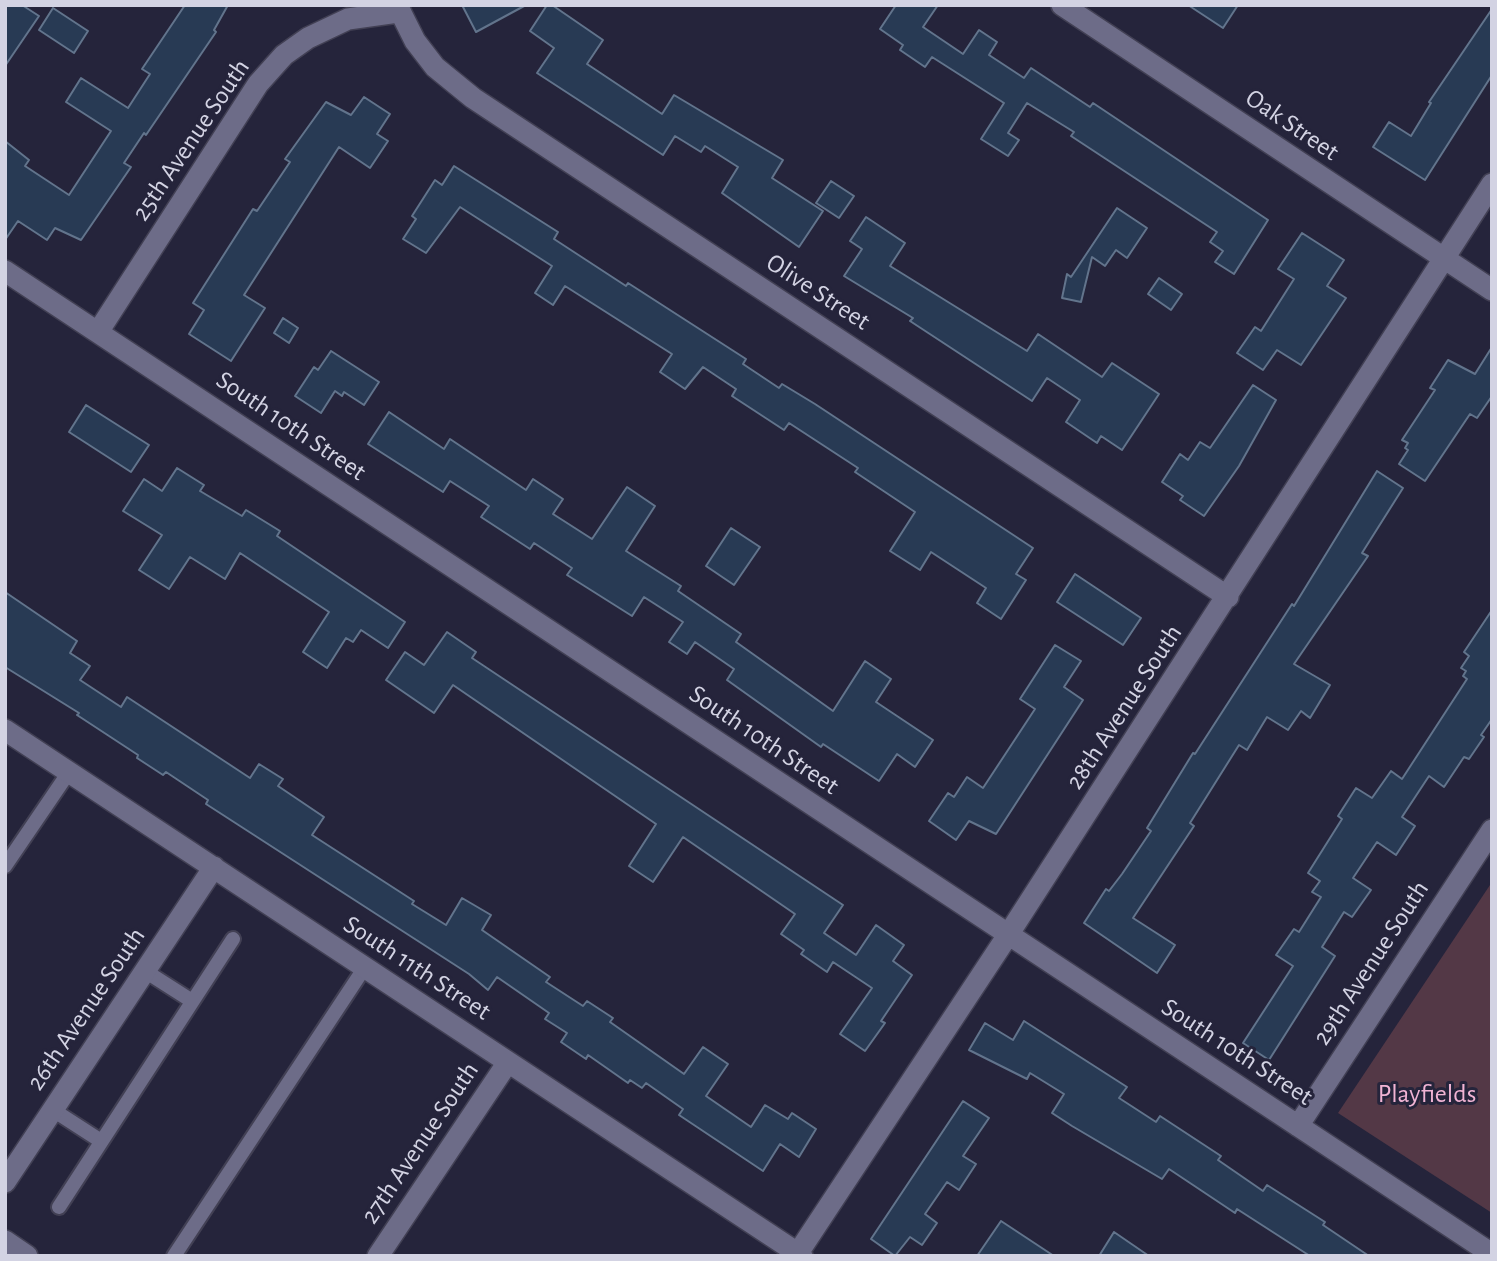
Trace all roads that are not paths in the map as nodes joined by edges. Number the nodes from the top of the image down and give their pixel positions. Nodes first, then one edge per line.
1 (1062, 5) edge
2 (398, 8) edge
3 (1492, 184) edge
4 (1443, 258) junction
5 (5, 271) edge
6 (1492, 290) edge
7 (98, 332) junction
8 (1228, 597) junction
9 (5, 730) edge
10 (68, 772) junction
11 (1492, 830) edge
12 (5, 866) edge
13 (214, 867) junction
14 (1009, 936) junction
15 (233, 939) dead end
16 (365, 967) junction
17 (145, 971) junction
18 (192, 1001) junction
19 (508, 1062) junction
20 (53, 1110) junction
21 (1298, 1126) junction
22 (101, 1141) junction
23 (5, 1182) edge
24 (59, 1207) dead end
25 (5, 1241) edge
26 (1492, 1254) edge
27 (798, 1255) edge
28 (26, 1256) edge
29 (174, 1256) edge
30 (378, 1256) edge

1 - 4 street, Oak Street
2 - 7 street, 25th Avenue South
2 - 8 street, Olive Street
3 - 4 street, 28th Avenue South
4 - 6 street, Oak Street
4 - 8 street, 28th Avenue South
5 - 7 street, South 10th Street
7 - 14 street, South 10th Street
8 - 14 street, 28th Avenue South
9 - 10 street, South 11th Street
10 - 12 lane
10 - 13 street, South 11th Street
11 - 21 street, 29th Avenue South
13 - 16 street, South 11th Street
13 - 17 street, 26th Avenue South
14 - 21 street, South 10th Street
14 - 27 street, 28th Avenue South
15 - 18 lane
16 - 19 street, South 11th Street
16 - 29 lane
17 - 18 lane
17 - 20 street, 26th Avenue South
18 - 22 lane
19 - 27 street, South 11th Street
19 - 30 street, 27th Avenue South
20 - 22 lane
20 - 23 street, 26th Avenue South
21 - 26 street, South 10th Street
22 - 24 lane
25 - 28 street

